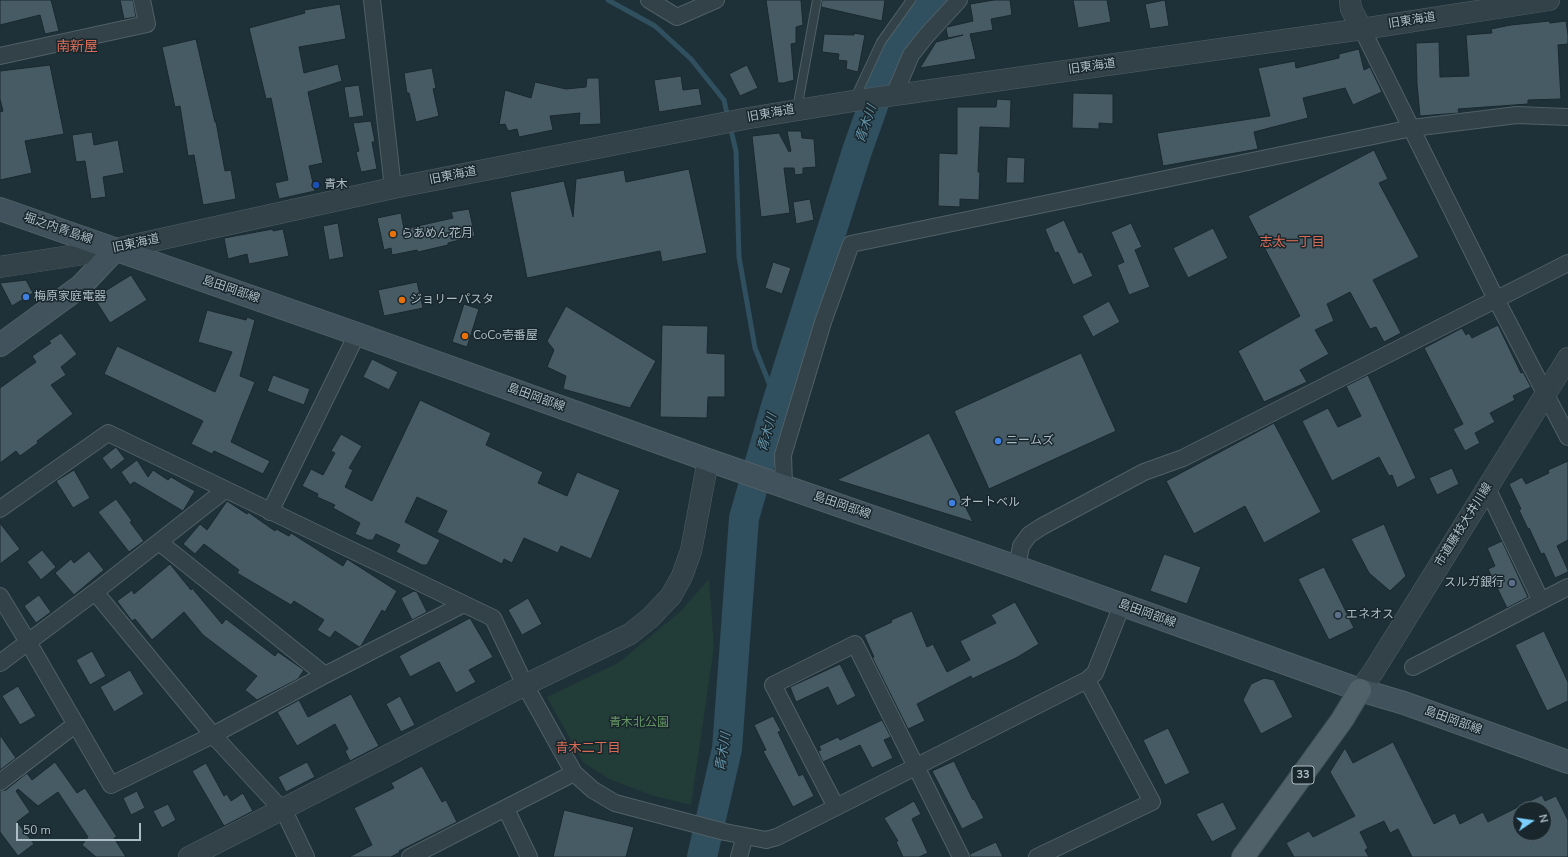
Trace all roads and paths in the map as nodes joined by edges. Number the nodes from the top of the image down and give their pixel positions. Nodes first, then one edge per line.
1 (142, 0) edge
2 (372, 0) edge
3 (716, 0) edge
4 (817, 0) edge
5 (911, 0) edge
6 (959, 0) edge
7 (1350, 0) edge
8 (1549, 0) edge
9 (653, 1) edge
10 (1362, 29) junction
11 (0, 56) edge
12 (894, 95) junction
13 (853, 101) junction
14 (796, 110) junction
15 (1568, 117) edge
16 (1412, 128) junction
17 (393, 188) junction
18 (0, 209) edge
19 (116, 249) junction
20 (1568, 263) edge
21 (0, 267) edge
22 (1496, 299) junction
23 (357, 334) junction
24 (0, 346) edge
25 (1568, 358) edge
26 (1546, 393) junction
27 (1568, 437) edge
28 (708, 460) junction
29 (781, 485) junction
30 (1487, 488) junction
31 (225, 490) junction
32 (0, 509) edge
33 (270, 512) junction
34 (159, 542) junction
35 (1017, 567) junction
36 (1568, 587) edge
37 (95, 592) junction
38 (0, 596) edge
39 (1541, 601) junction
40 (464, 604) junction
41 (1122, 605) junction
42 (28, 642) junction
43 (0, 663) edge
44 (1413, 667) dead end
45 (325, 675) junction
46 (1087, 680) junction
47 (525, 685) junction
48 (1360, 690) junction
49 (76, 724) junction
50 (213, 735) junction
51 (1568, 762) edge
52 (915, 768) junction
53 (574, 773) junction
54 (0, 782) edge
55 (836, 807) junction
56 (506, 809) junction
57 (282, 810) junction
58 (745, 836) junction
59 (414, 856) edge
60 (189, 857) edge
61 (306, 857) edge
62 (529, 857) edge
63 (739, 857) edge
64 (961, 857) edge
65 (1037, 857) edge
66 (1243, 857) edge

1 - 11 street
2 - 17 street
3 - 9 street
4 - 14 lane
5 - 13 lane
6 - 12 street
7 - 10 street
8 - 10 street, 旧東海道
10 - 12 street, 旧東海道
10 - 16 street
12 - 13 street, 旧東海道
13 - 14 street, 旧東海道
14 - 17 street, 旧東海道
15 - 16 street
16 - 22 street
16 - 29 street
17 - 19 street, 旧東海道
18 - 19 main road, 堀之内青島線
19 - 21 street, 旧東海道
19 - 23 main road, 島田岡部線
19 - 24 main road
20 - 22 street
22 - 26 street
22 - 35 street
23 - 28 main road, 島田岡部線
23 - 33 street
25 - 26 street, 市道藤枝大井川線
26 - 27 street
26 - 30 street, 市道藤枝大井川線
28 - 29 main road, 島田岡部線
28 - 47 street
29 - 35 main road, 島田岡部線
30 - 39 street
30 - 48 street, 市道藤枝大井川線
31 - 32 street
31 - 33 street
31 - 34 street
33 - 40 street
34 - 37 street
34 - 45 street
35 - 41 main road, 島田岡部線
36 - 39 street
37 - 42 street
37 - 50 street
38 - 42 street
39 - 44 street
40 - 45 street
40 - 47 street
41 - 46 street
41 - 48 main road, 島田岡部線
42 - 43 street
42 - 49 street
45 - 50 street
46 - 52 street
46 - 65 street
47 - 53 street
47 - 57 street
48 - 51 main road, 島田岡部線
48 - 66 main road, 33
49 - 50 street
49 - 54 street
50 - 57 street
52 - 55 street
52 - 55 street
52 - 64 street
53 - 56 street
53 - 58 street
55 - 58 street
56 - 59 street
56 - 62 street
57 - 60 street
57 - 61 street
58 - 63 street

